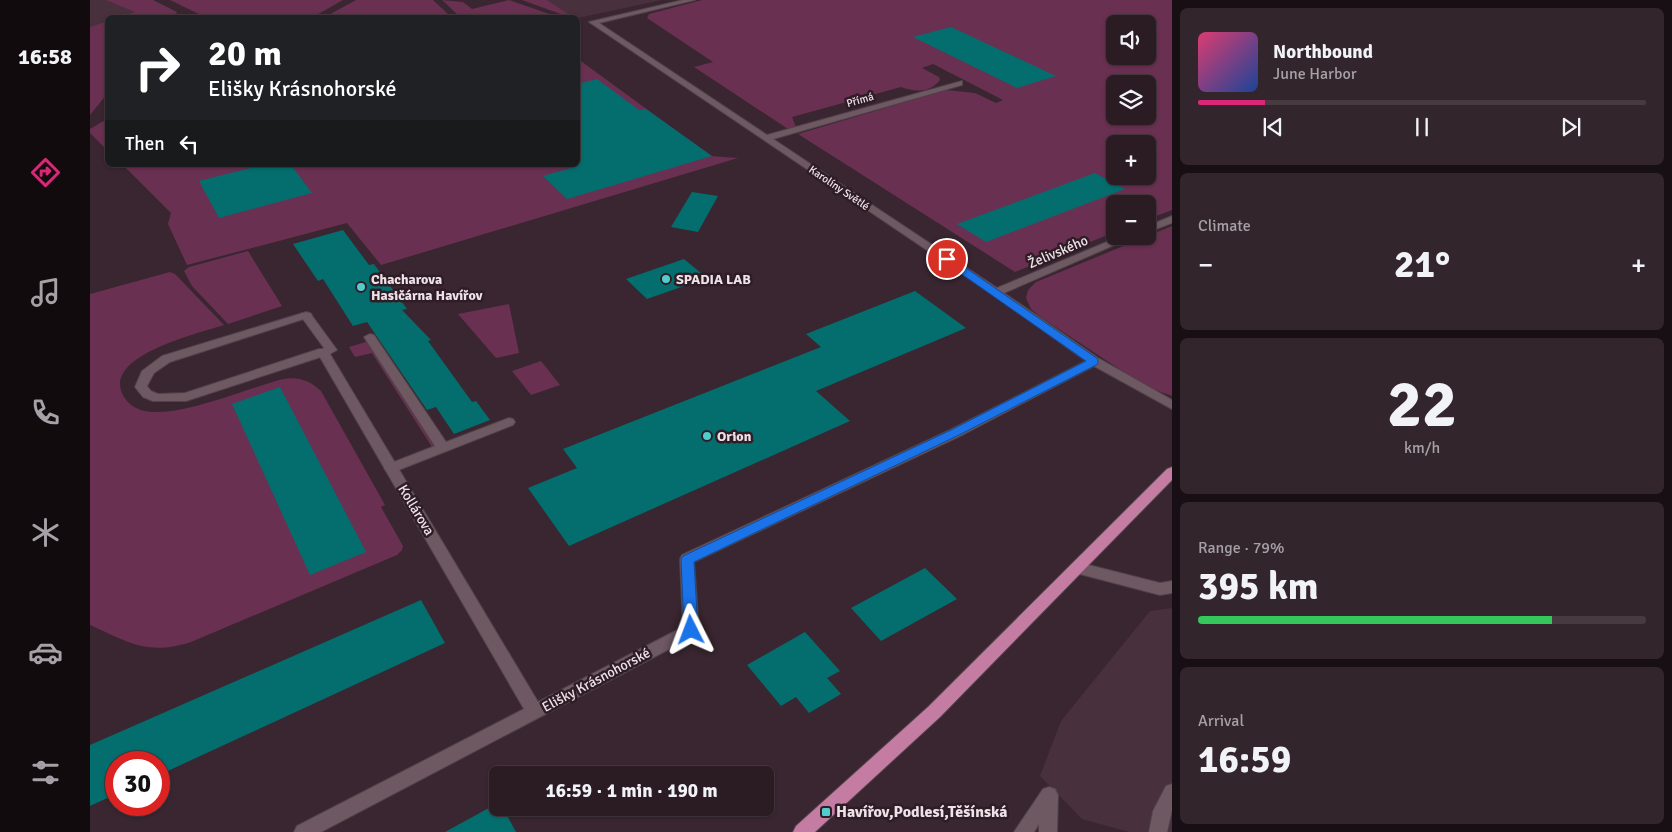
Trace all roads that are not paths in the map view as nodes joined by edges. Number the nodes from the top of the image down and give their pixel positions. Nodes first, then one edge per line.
1 (692, 0) edge
2 (959, 83) dead end
3 (766, 138) junction
4 (1172, 219) edge
5 (1156, 226) edge
6 (1108, 245) edge
7 (996, 292) junction
8 (370, 337) dead end
9 (323, 352) junction
10 (1094, 361) junction
11 (1172, 405) edge
12 (509, 422) dead end
13 (442, 448) junction
14 (391, 468) junction
15 (1172, 472) edge
16 (1077, 568) junction
17 (1172, 587) edge
18 (535, 712) junction
19 (1172, 792) edge
20 (303, 832) edge
21 (802, 832) edge
22 (1023, 832) edge
23 (1048, 832) edge
24 (1158, 832) edge

1 - 3 street, Karolíny Světlé
2 - 3 street, Přímá
3 - 7 street, Karolíny Světlé
4 - 5 street
6 - 7 street, Želivského
7 - 10 street, Karolíny Světlé
8 - 13 street
9 - 9 street, Kollárova
9 - 14 street, Kollárova
10 - 11 street, Karolíny Světlé
10 - 18 street, Elišky Krásnohorské
12 - 13 street
13 - 14 street
14 - 18 street, Kollárova
15 - 16 main road
16 - 17 street
16 - 21 main road
18 - 20 street, Elišky Krásnohorské
19 - 24 street
22 - 23 street

